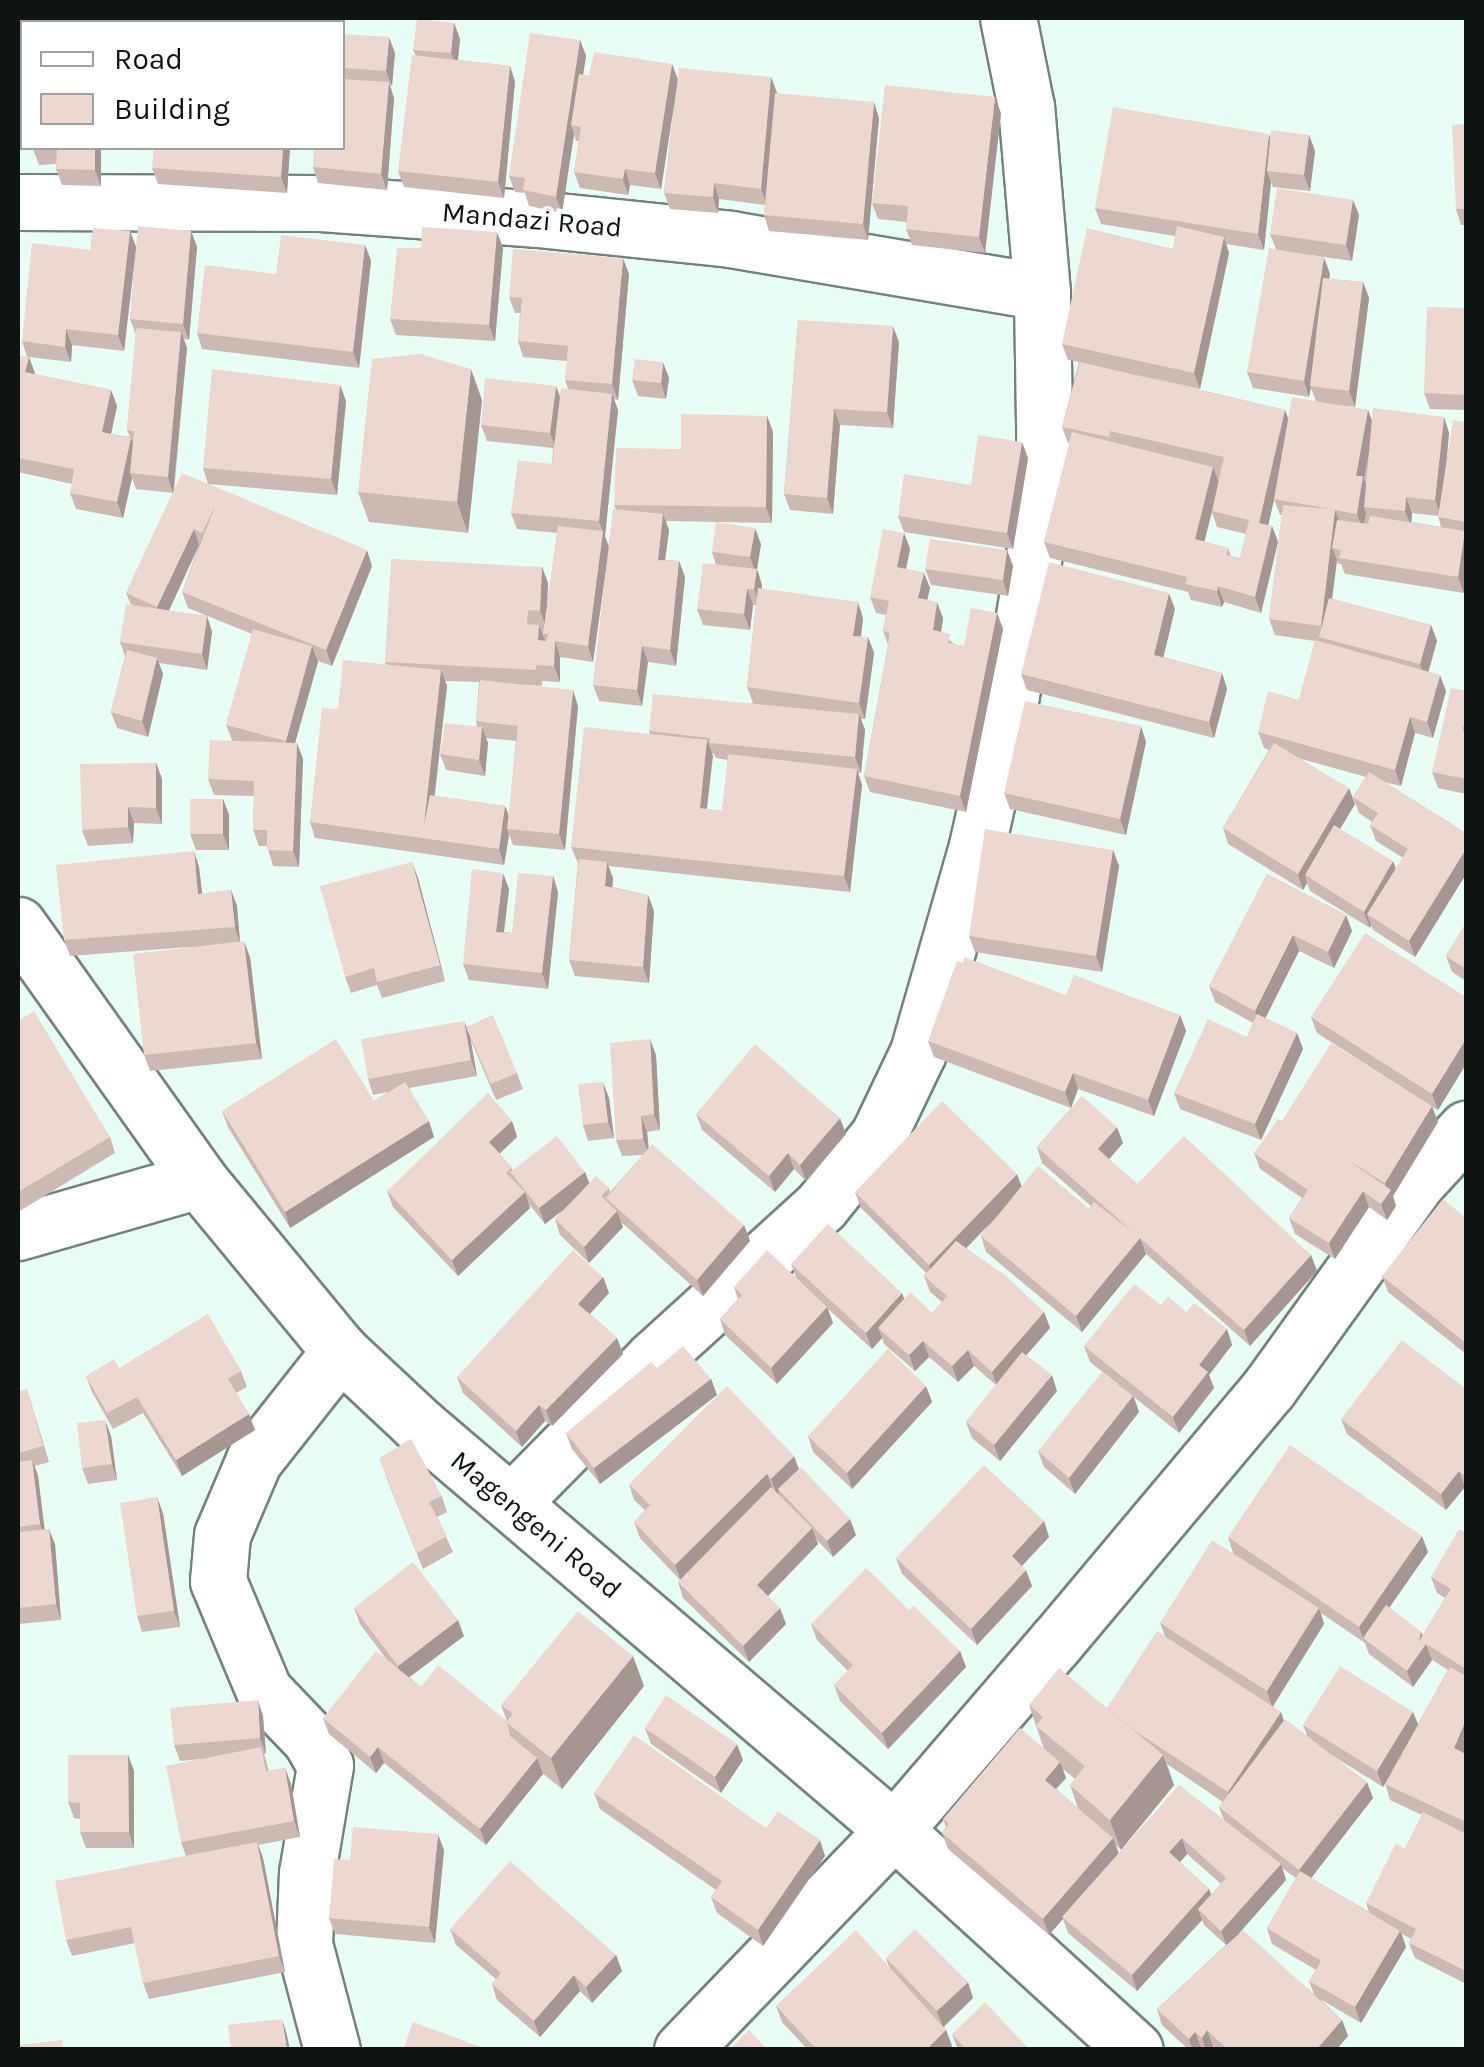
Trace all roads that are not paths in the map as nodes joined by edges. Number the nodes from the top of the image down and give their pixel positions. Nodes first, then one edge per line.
1 (1008, 18) edge
2 (18, 202) edge
3 (1042, 292) junction
4 (18, 926) edge
5 (1466, 1130) edge
6 (199, 1180) junction
7 (18, 1232) edge
8 (340, 1351) junction
9 (511, 1503) junction
10 (894, 1830) junction
11 (332, 2050) edge
12 (682, 2050) edge
13 (1135, 2050) edge

1 - 3 street
2 - 3 street, Mandazi Road
3 - 9 street
4 - 6 street, Magengeni Road
5 - 10 street
6 - 7 street
6 - 8 street, Magengeni Road
8 - 9 street, Magengeni Road
8 - 11 street
9 - 10 street, Magengeni Road
10 - 12 street
10 - 13 street, Magengeni Road

